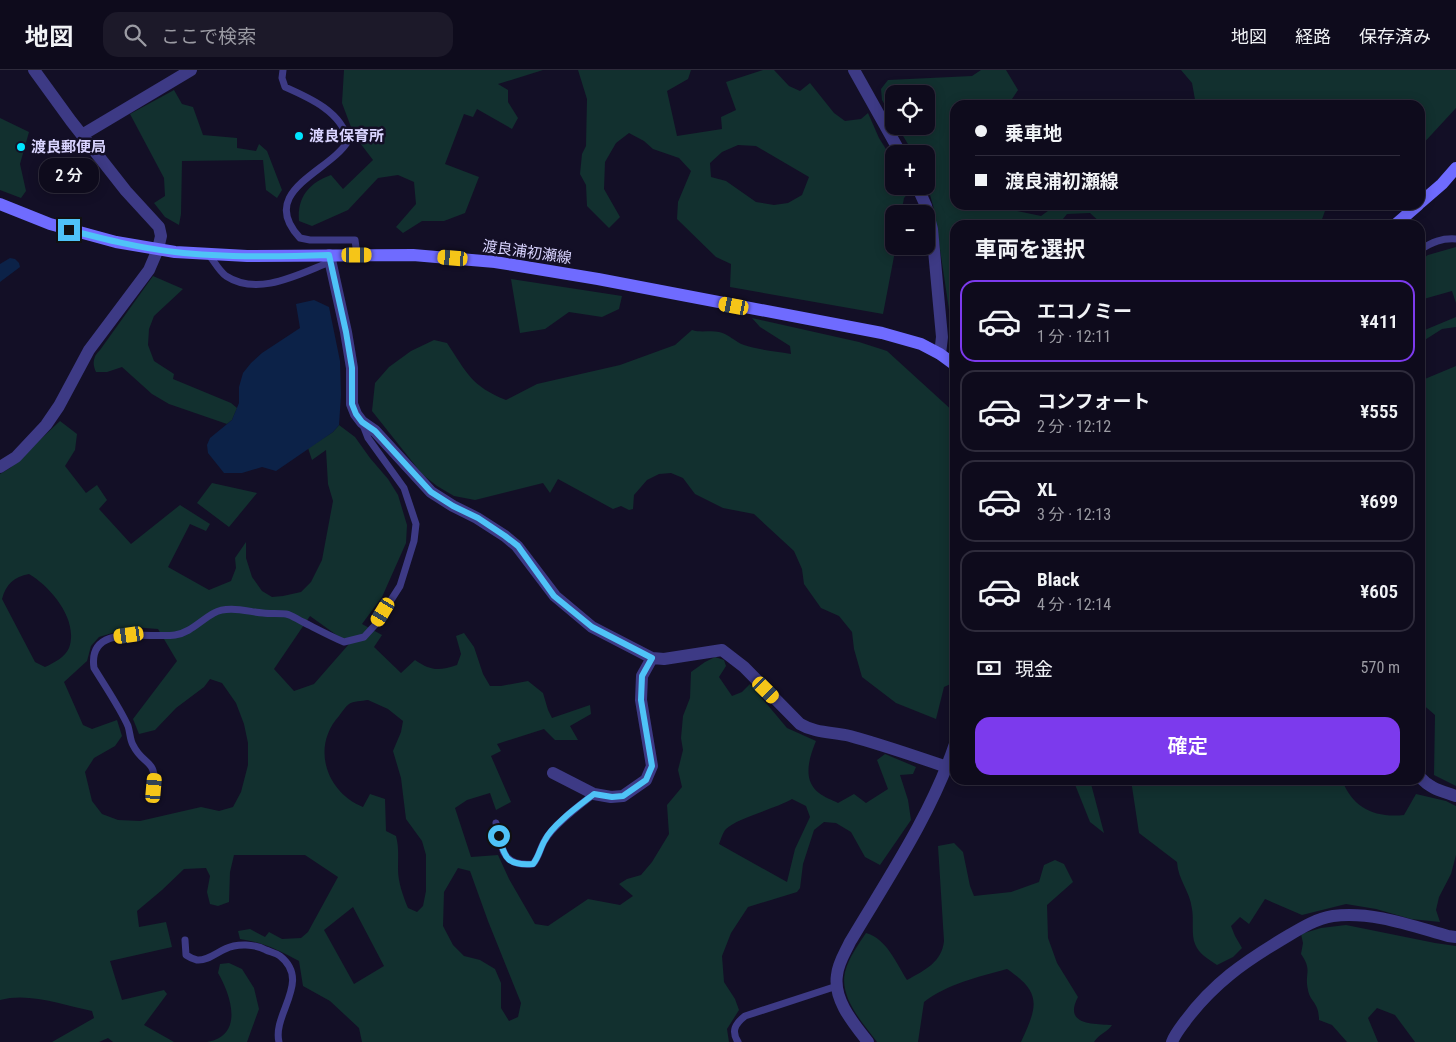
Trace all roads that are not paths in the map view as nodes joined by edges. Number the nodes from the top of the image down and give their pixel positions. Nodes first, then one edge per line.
1 (34, 70) edge
2 (191, 70) edge
3 (283, 70) edge
4 (854, 70) edge
5 (82, 135) junction
6 (896, 145) edge
7 (1456, 168) edge
8 (921, 195) edge
9 (1425, 199) edge
10 (0, 204) edge
11 (1412, 210) edge
12 (1401, 220) edge
13 (1456, 238) edge
14 (1425, 247) edge
15 (158, 249) junction
16 (209, 254) junction
17 (357, 255) junction
18 (330, 259) junction
19 (940, 354) junction
20 (950, 361) edge
21 (362, 422) junction
22 (0, 467) edge
23 (652, 658) junction
24 (950, 758) edge
25 (947, 767) junction
26 (553, 773) dead end
27 (1425, 783) edge
28 (154, 788) dead end
29 (594, 794) junction
30 (1456, 796) edge
31 (496, 823) dead end
32 (1456, 937) edge
33 (185, 940) dead end
34 (837, 986) junction
35 (279, 1042) edge
36 (738, 1042) edge
37 (868, 1042) edge
38 (1172, 1042) edge

1 - 5 street
2 - 5 street
3 - 17 lane
4 - 6 street
5 - 15 street
7 - 9 main road
8 - 19 street
10 - 15 main road, 渡良浦初瀬線
11 - 12 main road
13 - 14 lane
15 - 16 main road, 渡良浦初瀬線
15 - 22 street
16 - 18 main road, 渡良浦初瀬線
16 - 18 lane
17 - 18 main road, 渡良浦初瀬線
17 - 19 main road, 渡良浦初瀬線
18 - 21 street
19 - 20 main road, 渡良浦初瀬線
21 - 23 street
21 - 28 lane
23 - 25 street
23 - 29 street
24 - 25 street
25 - 34 street
26 - 29 street
27 - 30 street
29 - 31 lane
32 - 38 street
33 - 35 lane
34 - 36 lane
34 - 37 street

